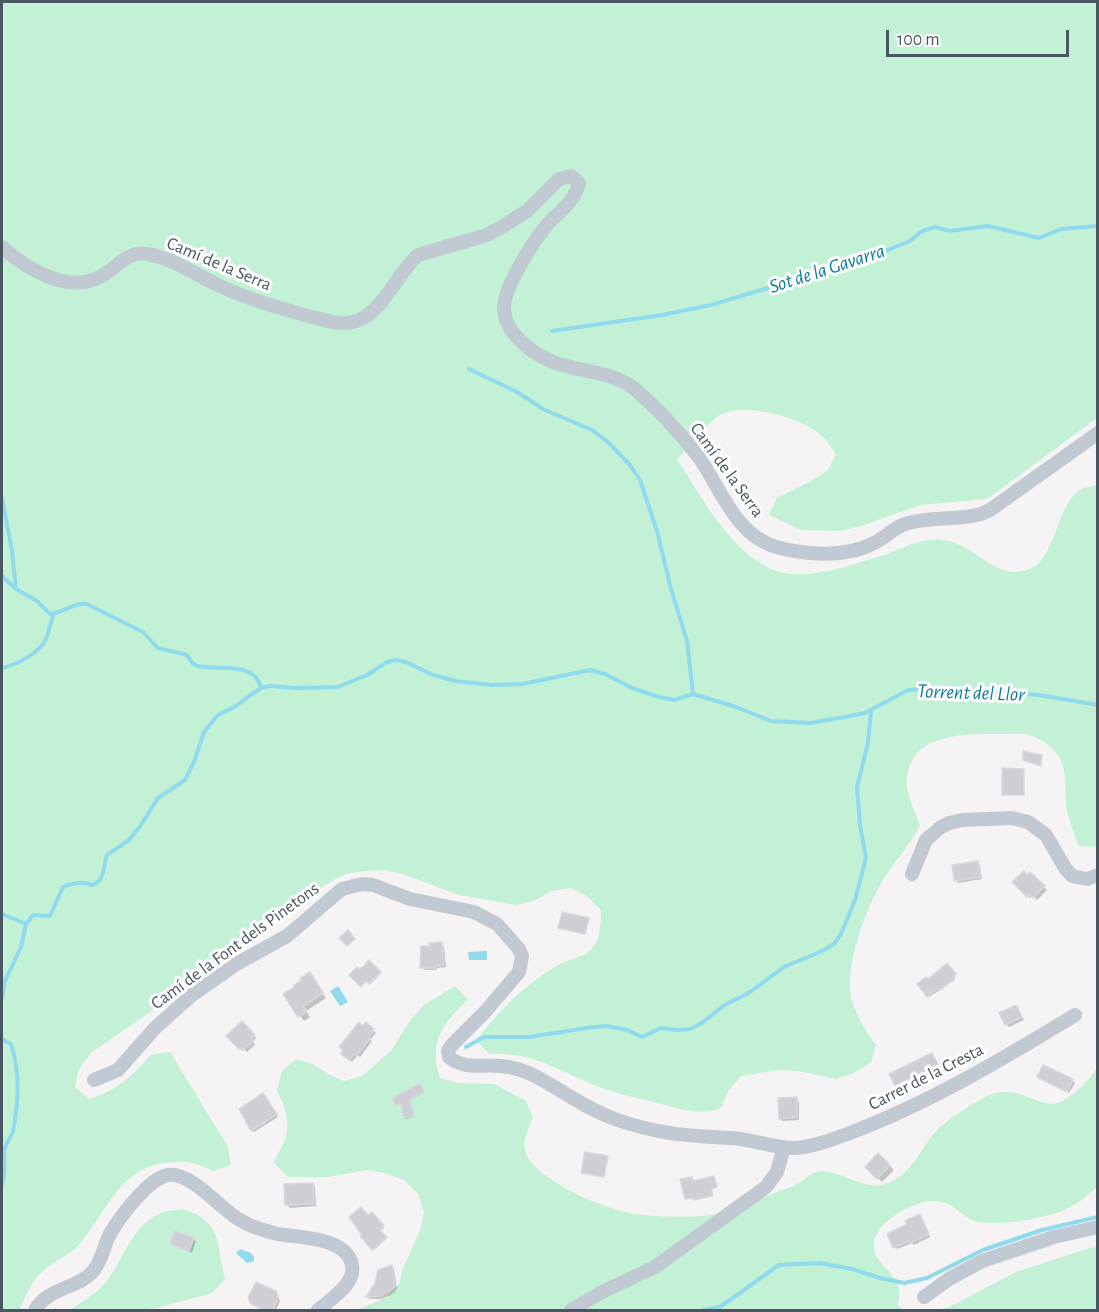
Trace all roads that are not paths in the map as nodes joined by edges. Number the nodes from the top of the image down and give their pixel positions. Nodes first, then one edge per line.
1 (2, 247) edge
2 (1098, 434) edge
3 (912, 874) dead end
4 (1098, 875) edge
5 (1075, 1015) dead end
6 (94, 1080) dead end
7 (784, 1147) junction
8 (1098, 1227) edge
9 (924, 1297) dead end
10 (35, 1311) edge
11 (318, 1311) edge
12 (571, 1311) edge

1 - 2 street, Camí de la Serra
3 - 4 street
5 - 7 street, Carrer de la Cresta
6 - 7 street, Camí de la Font dels Pinetons
7 - 12 street
8 - 9 street
10 - 11 street

